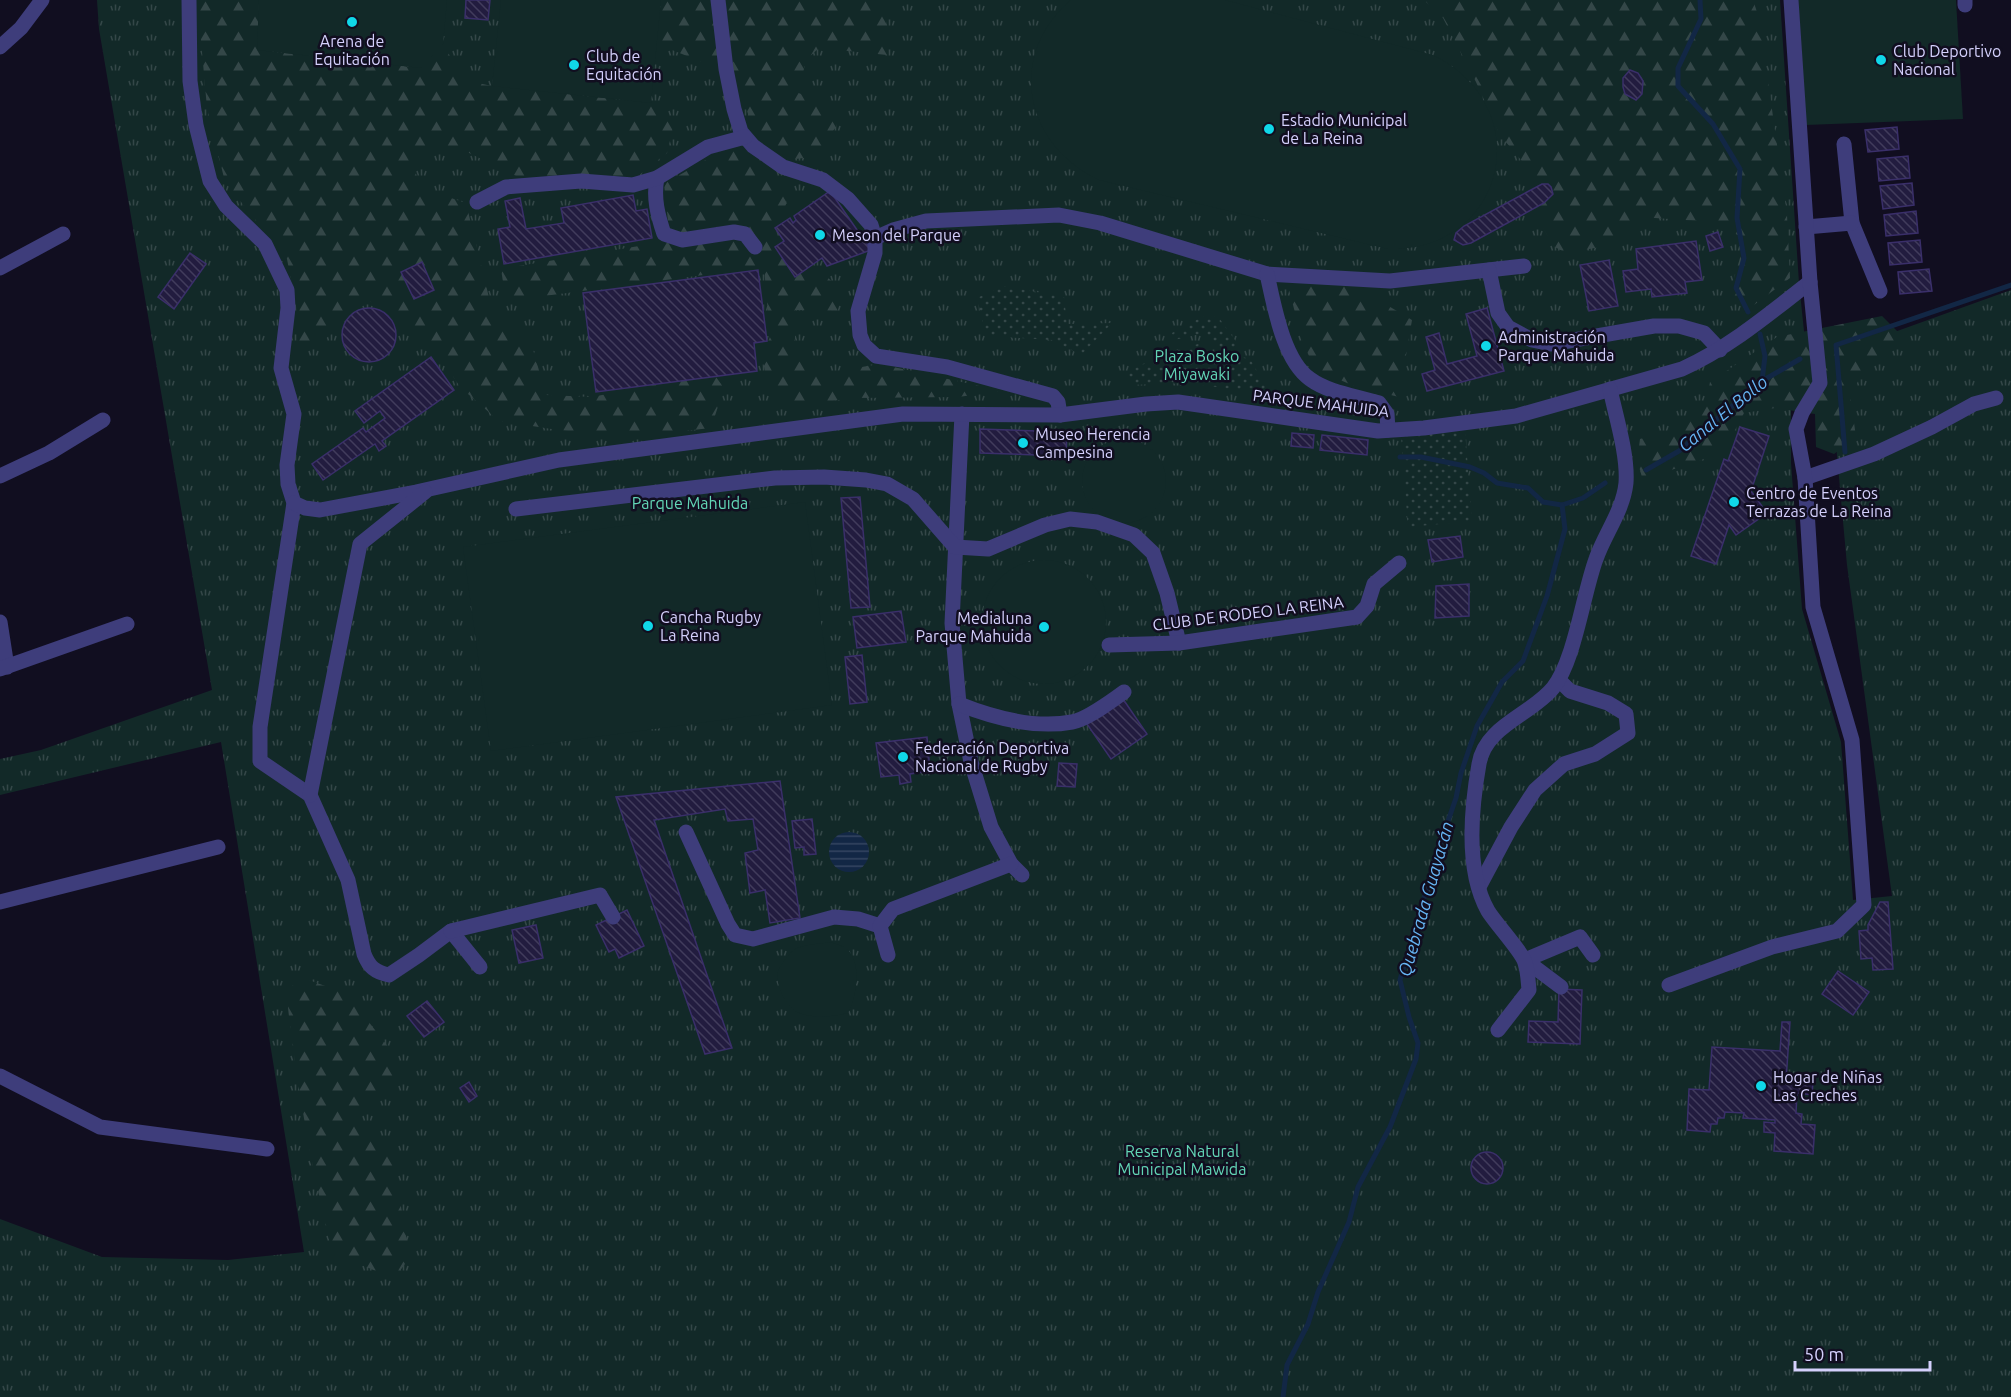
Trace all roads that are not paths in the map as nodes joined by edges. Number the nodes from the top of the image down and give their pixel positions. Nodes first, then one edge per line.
1 (42, 0) edge
2 (189, 0) edge
3 (718, 0) edge
4 (1791, 0) edge
5 (0, 47) edge
6 (745, 136) junction
7 (1844, 144) dead end
8 (657, 178) junction
9 (477, 202) dead end
10 (1852, 223) junction
11 (1806, 227) junction
12 (63, 234) dead end
13 (875, 238) junction
14 (755, 247) dead end
15 (1524, 266) dead end
16 (0, 268) edge
17 (1489, 270) junction
18 (1267, 274) junction
19 (1810, 282) junction
20 (1880, 291) dead end
21 (1720, 350) junction
22 (1610, 389) junction
23 (1996, 398) dead end
24 (962, 414) junction
25 (1060, 415) junction
26 (103, 420) dead end
27 (1388, 430) junction
28 (0, 476) edge
29 (1805, 478) junction
30 (427, 490) junction
31 (294, 503) junction
32 (516, 509) dead end
33 (956, 547) junction
34 (1399, 563) dead end
35 (0, 622) edge
36 (127, 624) dead end
37 (1179, 643) junction
38 (1109, 645) dead end
39 (4, 668) edge
40 (1559, 680) junction
41 (1124, 692) dead end
42 (959, 704) junction
43 (310, 795) junction
44 (686, 832) dead end
45 (218, 847) dead end
46 (1479, 887) junction
47 (0, 902) edge
48 (613, 917) dead end
49 (880, 926) junction
50 (451, 931) junction
51 (888, 955) dead end
52 (1593, 956) dead end
53 (1525, 960) junction
54 (480, 968) dead end
55 (1669, 985) dead end
56 (1561, 987) dead end
57 (1498, 1030) dead end
58 (0, 1076) edge
59 (267, 1149) dead end

1 - 5 street
2 - 31 street
3 - 6 street
4 - 11 street
6 - 8 street
6 - 13 street
7 - 10 street
8 - 9 street
8 - 14 street
10 - 11 street
10 - 20 street
11 - 19 street
12 - 16 street
13 - 18 street
13 - 25 street
15 - 17 street
17 - 18 street
17 - 21 street
18 - 27 street
19 - 21 street, PARQUE MAHUIDA
19 - 29 street
21 - 22 street, PARQUE MAHUIDA
22 - 27 street, PARQUE MAHUIDA
22 - 40 street
23 - 29 street
24 - 25 street, PARQUE MAHUIDA
24 - 30 street, PARQUE MAHUIDA
24 - 33 street
25 - 27 street, PARQUE MAHUIDA
26 - 28 street
29 - 55 street
30 - 31 street, PARQUE MAHUIDA
30 - 43 street
31 - 43 street
32 - 33 street
33 - 37 street
33 - 42 street
34 - 37 street, CLUB DE RODEO LA REINA
35 - 39 street
36 - 39 street
37 - 38 street, CLUB DE RODEO LA REINA
40 - 46 street
40 - 46 street
41 - 42 street
42 - 49 street
43 - 50 street
44 - 49 street
45 - 47 street
46 - 53 street
48 - 50 street
49 - 51 street
50 - 54 street
52 - 53 street
53 - 56 street
53 - 57 street
58 - 59 street

